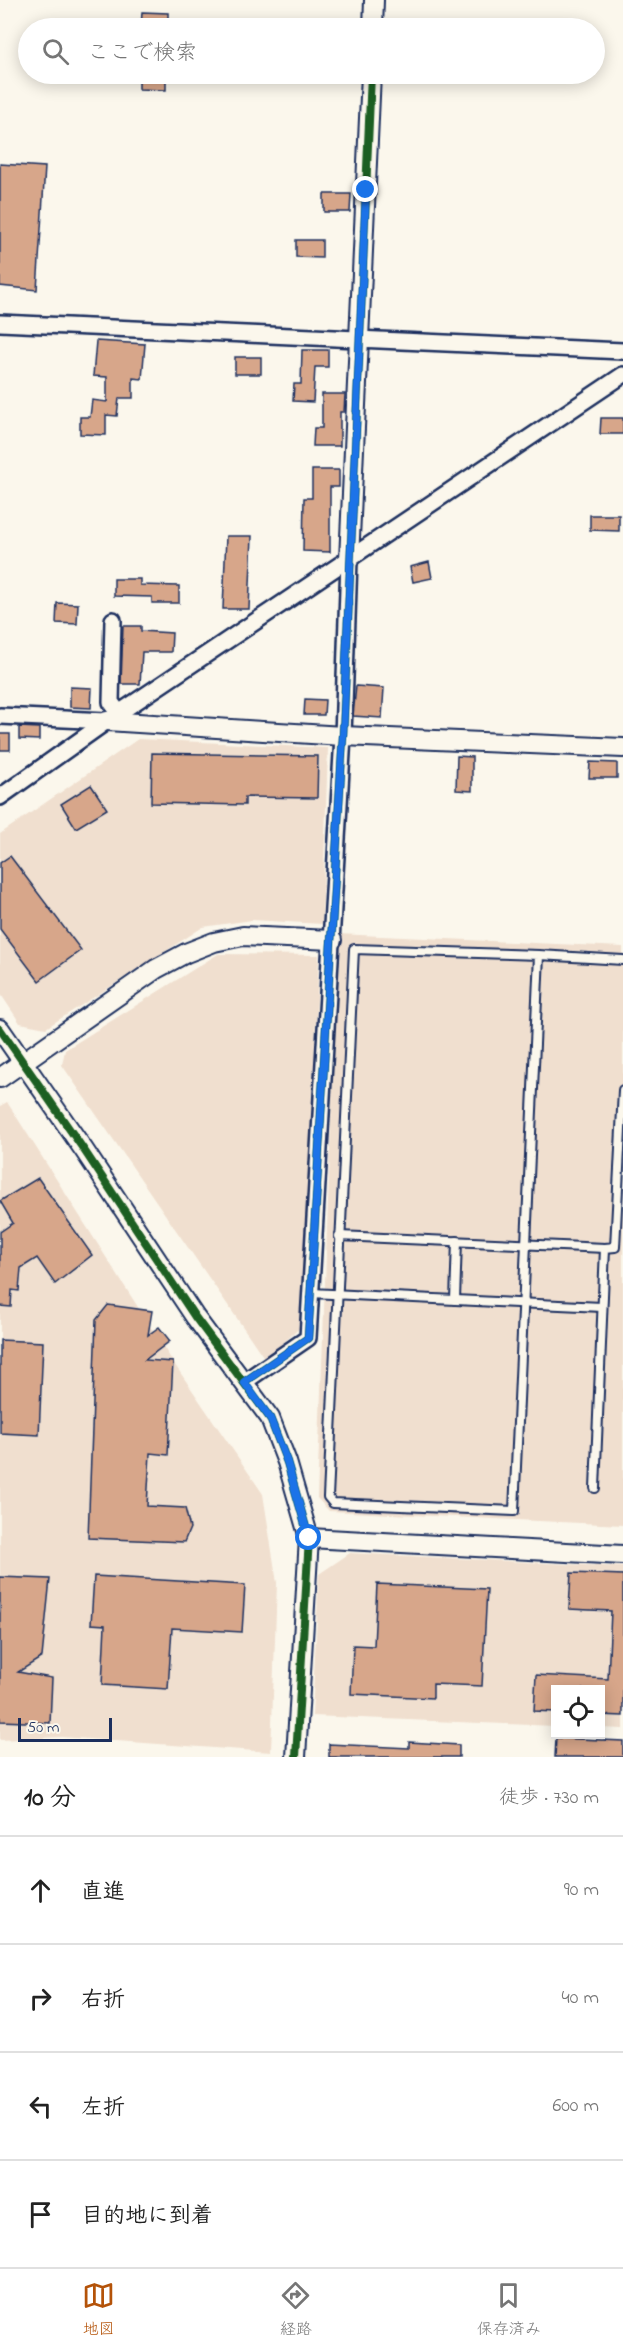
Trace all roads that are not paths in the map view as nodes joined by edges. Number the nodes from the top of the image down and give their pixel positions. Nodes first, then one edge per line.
1 (374, 0) edge
2 (373, 18) edge
3 (371, 84) edge
4 (0, 323) edge
5 (358, 339) junction
6 (623, 351) edge
7 (623, 375) edge
8 (349, 560) junction
9 (113, 620) dead end
10 (0, 716) edge
11 (113, 717) junction
12 (343, 736) junction
13 (623, 748) edge
14 (0, 797) edge
15 (332, 940) junction
16 (539, 955) junction
17 (623, 960) edge
18 (0, 1029) edge
19 (23, 1062) junction
20 (0, 1078) edge
21 (623, 1090) edge
22 (339, 1236) junction
23 (457, 1241) junction
24 (527, 1244) junction
25 (619, 1247) edge
26 (605, 1248) junction
27 (311, 1293) junction
28 (338, 1294) junction
29 (455, 1300) junction
30 (524, 1303) junction
31 (602, 1307) junction
32 (244, 1382) junction
33 (595, 1488) dead end
34 (309, 1538) junction
35 (623, 1555) edge
36 (297, 1757) edge

1 - 2 street
3 - 5 street
4 - 5 street
5 - 6 street
5 - 8 street
7 - 8 street
8 - 11 street
8 - 12 street
9 - 11 street
10 - 11 street
11 - 12 street
11 - 14 street
12 - 13 street
12 - 15 street
15 - 19 street
15 - 27 street
16 - 17 lane
16 - 22 lane
16 - 24 lane
18 - 19 street
19 - 20 street
19 - 32 street
21 - 25 lane
22 - 23 lane
22 - 28 lane
23 - 24 lane
23 - 29 lane
24 - 26 lane
24 - 30 lane
25 - 26 lane
26 - 31 lane
27 - 28 lane
27 - 32 street
28 - 29 lane
28 - 30 lane
29 - 30 lane
30 - 31 lane
31 - 33 lane
32 - 34 street
34 - 35 street
34 - 36 street

